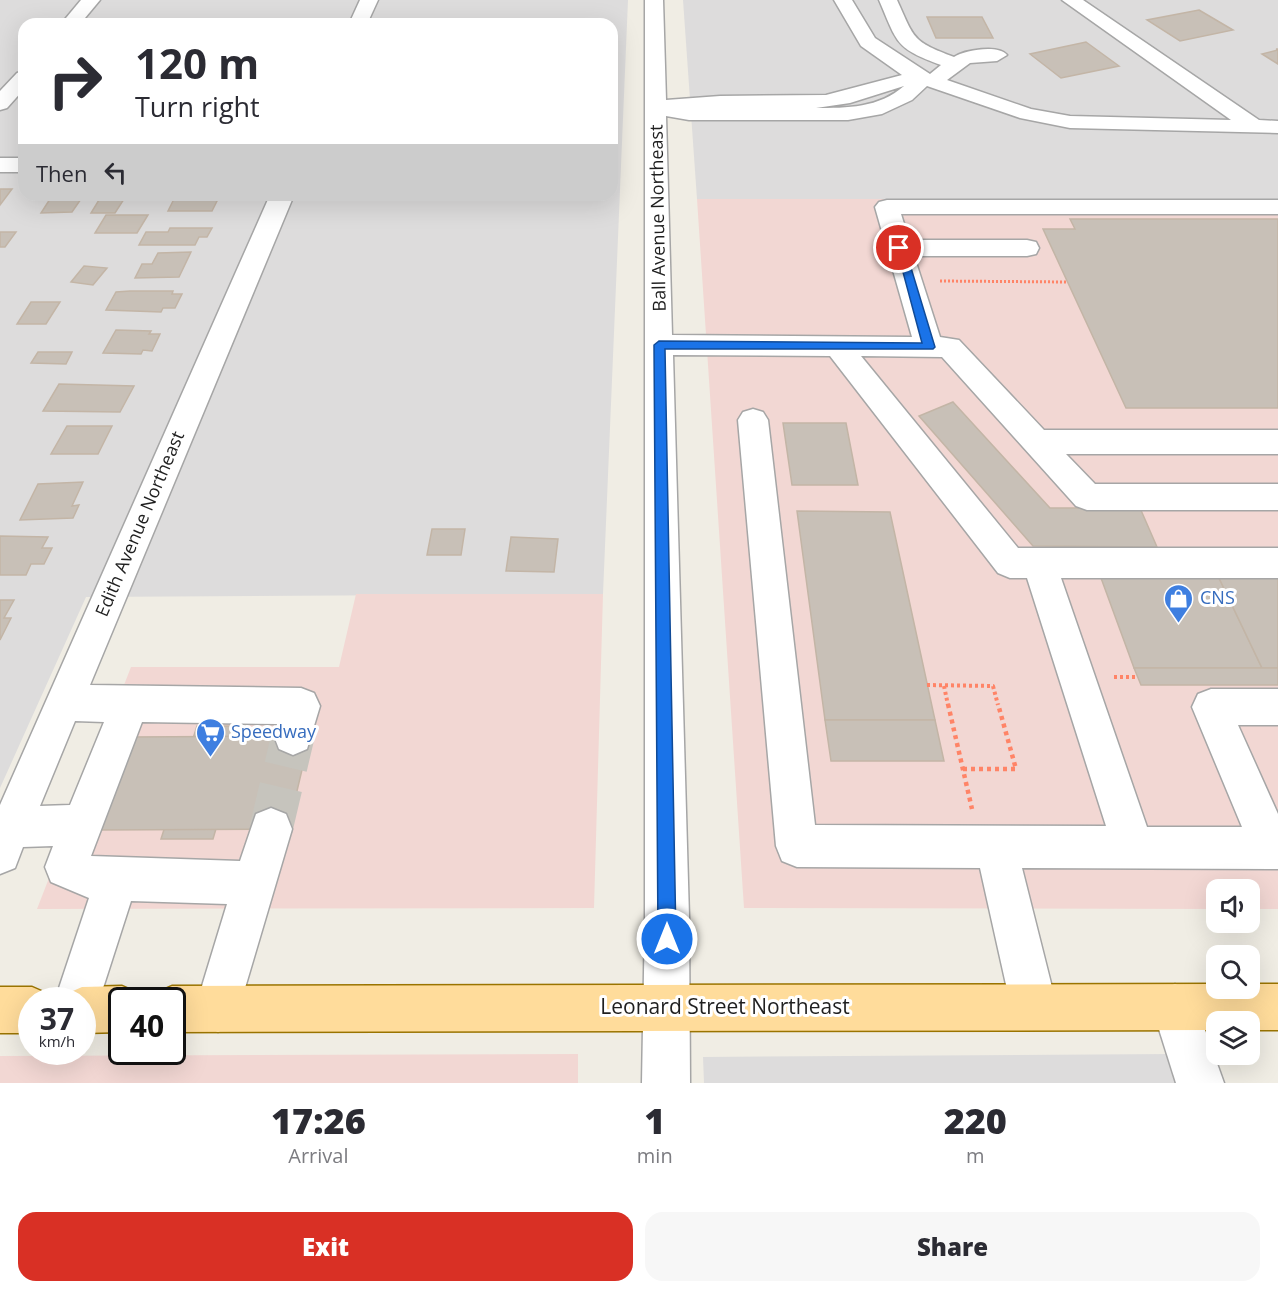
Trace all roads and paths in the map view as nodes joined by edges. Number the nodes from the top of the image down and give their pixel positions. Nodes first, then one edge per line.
1 (91, 0) edge
2 (369, 0) edge
3 (654, 0) edge
4 (843, 0) edge
5 (888, 0) edge
6 (1071, 0) edge
7 (75, 18) edge
8 (361, 18) edge
9 (997, 55) dead end
10 (956, 63) junction
11 (925, 79) junction
12 (18, 84) edge
13 (0, 104) edge
14 (656, 108) junction
15 (1255, 127) junction
16 (1278, 127) edge
17 (0, 165) edge
18 (18, 165) edge
19 (279, 201) edge
20 (1278, 207) edge
21 (899, 248) junction
22 (1027, 248) dead end
23 (909, 281) junction
24 (1068, 282) dead end
25 (659, 345) junction
26 (837, 346) junction
27 (929, 347) junction
28 (753, 420) dead end
29 (1036, 442) junction
30 (1278, 442) edge
31 (1278, 497) edge
32 (1039, 563) junction
33 (1278, 563) edge
34 (927, 685) dead end
35 (944, 686) junction
36 (64, 703) junction
37 (130, 704) junction
38 (1278, 707) edge
39 (293, 736) tunnel mouth
40 (963, 769) junction
41 (82, 825) junction
42 (271, 829) tunnel mouth
43 (6, 840) edge
44 (988, 846) junction
45 (1133, 847) junction
46 (1275, 848) edge
47 (117, 879) junction
48 (255, 883) junction
49 (82, 987) edge
50 (667, 1007) junction
51 (1034, 1007) junction
52 (1175, 1007) junction
53 (1278, 1007) edge
54 (186, 1009) edge
55 (218, 1009) junction
56 (0, 1010) edge
57 (18, 1010) edge
58 (666, 1083) edge
59 (1200, 1083) edge

1 - 7 street
2 - 8 street
3 - 14 street, Ball Avenue Northeast
4 - 11 street
5 - 10 street
6 - 15 street
9 - 10 street
10 - 11 street
11 - 14 street
11 - 15 street
12 - 13 street
14 - 25 street, Ball Avenue Northeast
15 - 16 street
17 - 18 street
19 - 36 street, Edith Avenue Northeast
20 - 21 street
21 - 22 street
21 - 23 street
23 - 24 path
23 - 27 street
25 - 26 street
25 - 50 street, Ball Avenue Northeast
26 - 27 street
26 - 32 street
27 - 29 street
28 - 44 street
29 - 30 street
29 - 31 street
32 - 33 street
32 - 45 street
34 - 35 path
35 - 40 path
35 - 40 path
36 - 37 street
36 - 43 street, Edith Avenue Northeast
37 - 39 street
37 - 41 street
38 - 46 street
40 - 44 path
41 - 43 street
41 - 47 street
42 - 48 street
44 - 45 street
44 - 51 street
45 - 46 street
47 - 48 street
47 - 49 street
48 - 55 street
50 - 51 main road, Leonard Street Northeast
50 - 55 main road, Leonard Street Northeast
50 - 58 street, Ball Avenue Northeast
51 - 52 main road, Leonard Street Northeast
52 - 53 main road, Leonard Street Northeast
52 - 59 street
54 - 55 main road, Leonard Street Northeast
56 - 57 main road

